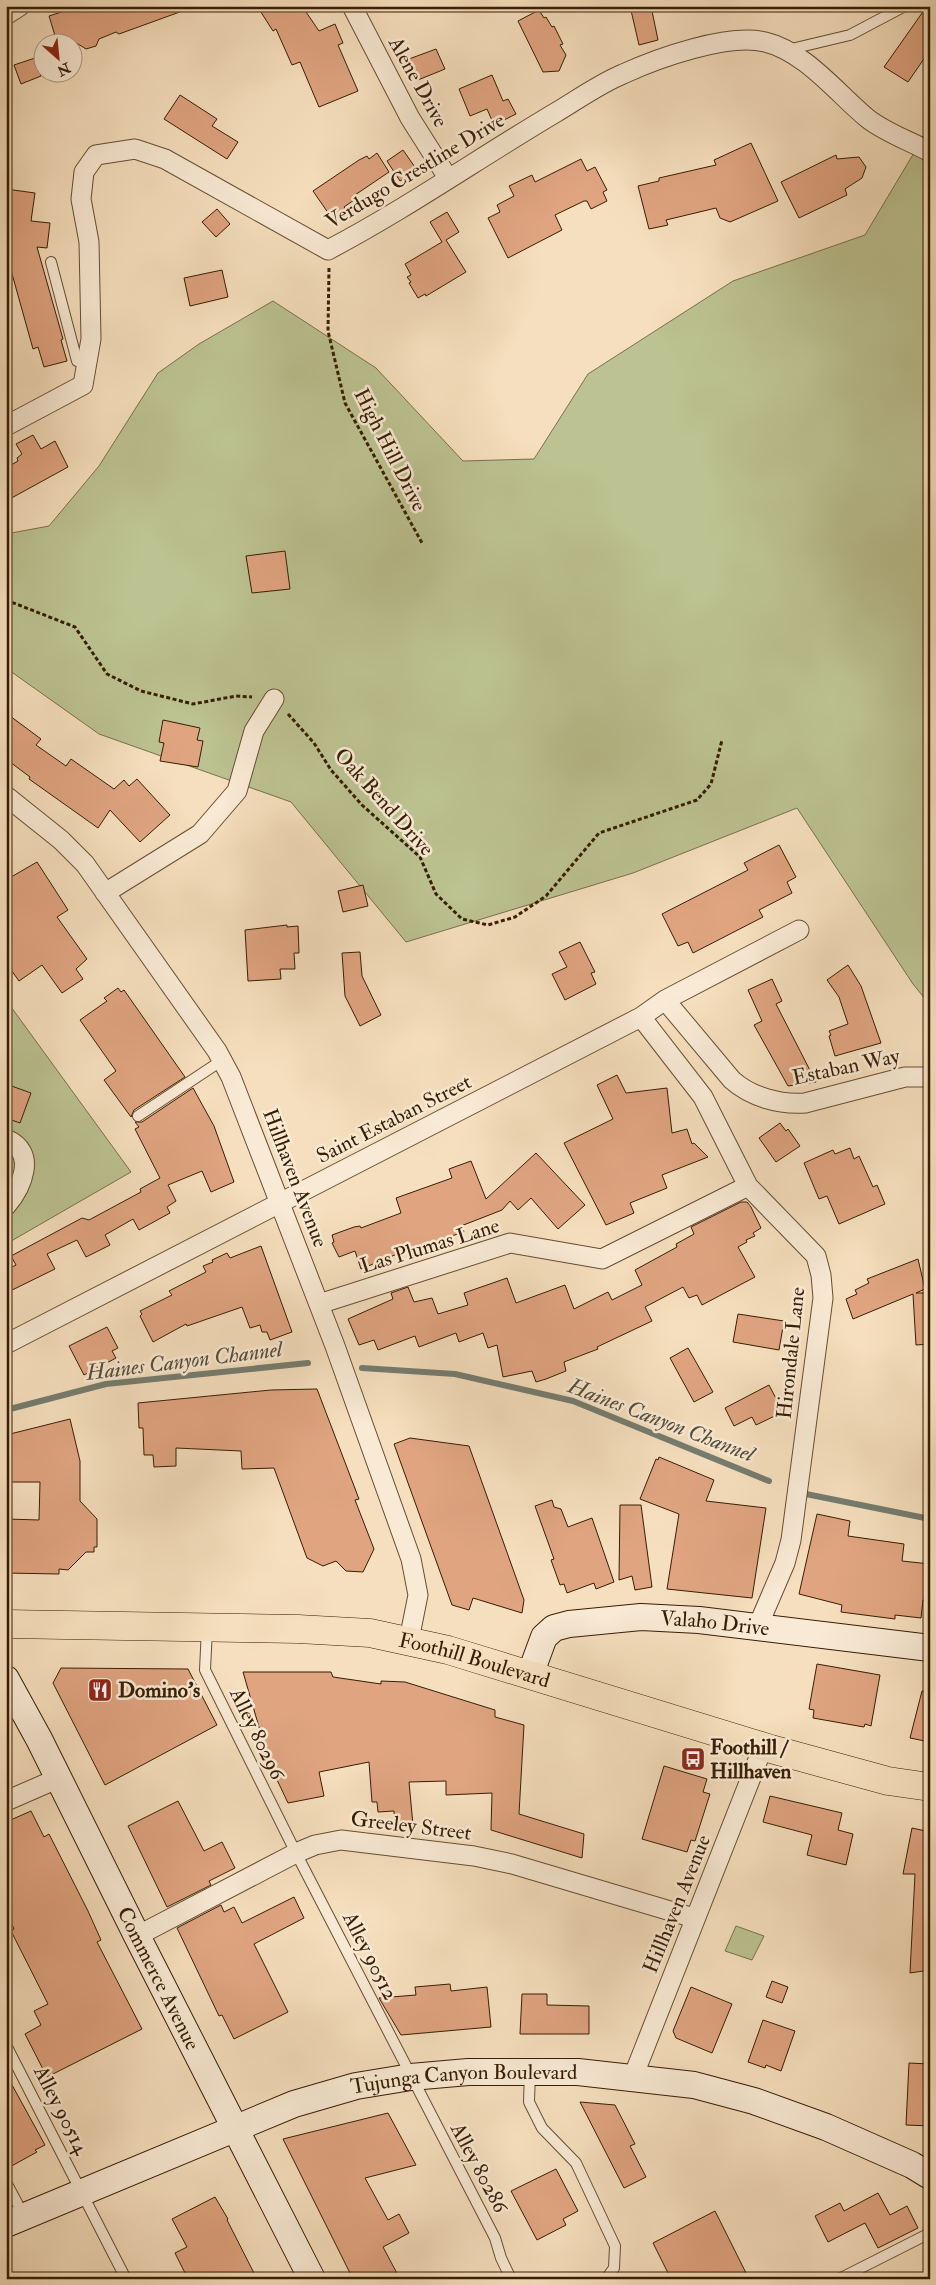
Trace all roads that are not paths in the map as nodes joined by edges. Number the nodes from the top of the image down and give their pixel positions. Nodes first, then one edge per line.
1 (20, 6) edge
2 (352, 6) edge
3 (903, 7) edge
4 (6, 15) edge
5 (787, 50) junction
6 (930, 152) edge
7 (448, 178) junction
8 (51, 262) dead end
9 (88, 355) junction
10 (6, 426) edge
11 (274, 698) road end
12 (6, 796) edge
13 (105, 893) junction
14 (800, 930) dead end
15 (665, 1000) junction
16 (642, 1017) junction
17 (222, 1061) junction
18 (930, 1077) edge
19 (138, 1116) dead end
20 (6, 1139) edge
21 (748, 1186) junction
22 (280, 1202) junction
23 (6, 1206) edge
24 (319, 1304) junction
25 (6, 1344) edge
26 (6, 1624) edge
27 (758, 1626) junction
28 (207, 1627) junction
29 (409, 1640) junction
30 (930, 1648) edge
31 (530, 1675) junction
32 (6, 1678) edge
33 (762, 1747) junction
34 (59, 1778) junction
35 (930, 1787) edge
36 (6, 1800) edge
37 (296, 1853) junction
38 (694, 1918) junction
39 (137, 1936) junction
40 (6, 2045) edge
41 (530, 2070) junction
42 (411, 2077) junction
43 (633, 2077) junction
44 (236, 2128) junction
45 (924, 2166) edge
46 (6, 2182) edge
47 (82, 2192) junction
48 (15, 2220) edge
49 (930, 2233) edge
50 (126, 2279) edge
51 (312, 2279) edge
52 (511, 2279) edge
53 (606, 2279) edge
54 (839, 2279) edge

1 - 4 street
2 - 7 street, Alene Drive
3 - 5 lane
5 - 6 street, Verdugo Crestline Drive
5 - 7 street, Verdugo Crestline Drive
7 - 9 street, Verdugo Crestline Drive
8 - 9 lane
9 - 10 street, Verdugo Crestline Drive
11 - 13 street
12 - 13 street, Hillhaven Avenue
13 - 17 street, Hillhaven Avenue
14 - 15 street, Saint Estaban Street
15 - 16 street, Saint Estaban Street
15 - 18 street, Estaban Way
16 - 21 street, Hirondale Lane
16 - 22 street, Saint Estaban Street
17 - 19 lane
17 - 22 street, Hillhaven Avenue
20 - 23 street
21 - 24 street, Las Plumas Lane
21 - 27 street, Hirondale Lane
22 - 24 street, Hillhaven Avenue
22 - 25 street, Saint Estaban Street
24 - 29 street, Hillhaven Avenue
26 - 28 main road, Foothill Boulevard
27 - 30 street, Valaho Drive
27 - 31 street, Valaho Drive
28 - 29 main road, Foothill Boulevard
28 - 37 lane, Alley 80296
29 - 31 main road, Foothill Boulevard
31 - 33 main road, Foothill Boulevard
32 - 34 street, Commerce Avenue
33 - 35 main road, Foothill Boulevard
33 - 38 street, Hillhaven Avenue
34 - 36 street
34 - 39 street, Commerce Avenue
37 - 38 street, Greeley Street
37 - 39 street, Greeley Street
37 - 42 lane, Alley 90512
38 - 43 street, Hillhaven Avenue
39 - 44 street, Commerce Avenue
40 - 47 lane, Alley 90514
41 - 42 street, Tujunga Canyon Boulevard
41 - 43 street, Tujunga Canyon Boulevard
41 - 53 lane
42 - 44 street, Tujunga Canyon Boulevard
42 - 52 lane, Alley 80286
43 - 45 street, Tujunga Canyon Boulevard
44 - 47 street, Tujunga Canyon Boulevard
44 - 51 street, Commerce Avenue
46 - 48 lane
47 - 48 street, Tujunga Canyon Boulevard
47 - 50 lane, Alley 90514
49 - 54 lane

